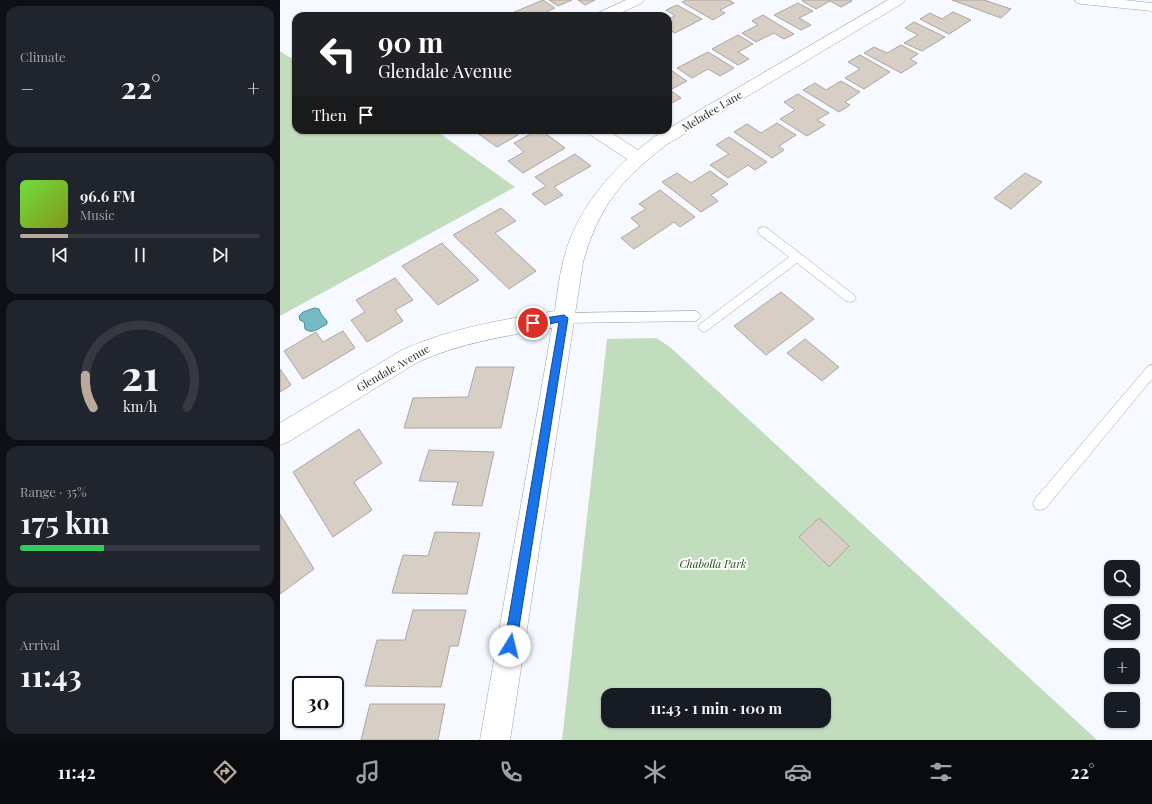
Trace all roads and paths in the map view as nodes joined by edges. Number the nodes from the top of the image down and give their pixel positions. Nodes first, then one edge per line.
1 (637, 0) edge
2 (898, 0) edge
3 (1082, 0) edge
4 (1152, 7) edge
5 (612, 12) edge
6 (601, 134) edge
7 (672, 134) edge
8 (672, 134) edge
9 (638, 158) junction
10 (763, 232) dead end
11 (797, 257) junction
12 (850, 298) dead end
13 (695, 316) dead end
14 (564, 318) junction
15 (704, 327) dead end
16 (1152, 370) edge
17 (280, 435) edge
18 (1040, 504) dead end
19 (495, 740) edge

1 - 5 street
2 - 8 street, Meladee Lane
3 - 4 street
6 - 9 street
7 - 9 street, Meladee Lane
9 - 14 street, Meladee Lane
10 - 11 lane
11 - 12 lane
11 - 15 lane
13 - 14 lane
14 - 17 street, Glendale Avenue
14 - 19 street, Meladee Lane
16 - 18 lane

